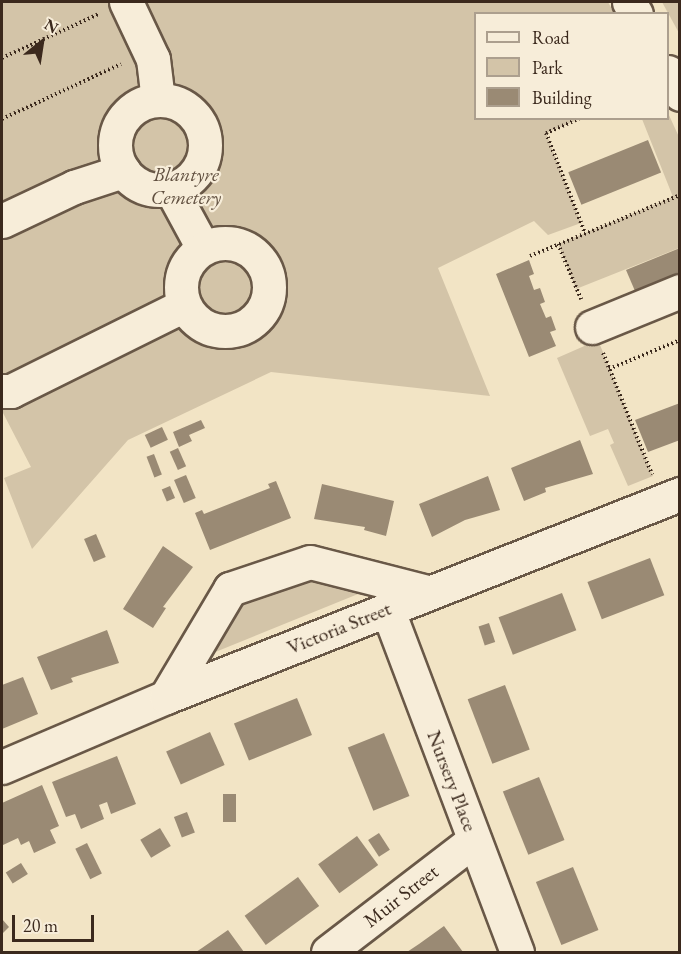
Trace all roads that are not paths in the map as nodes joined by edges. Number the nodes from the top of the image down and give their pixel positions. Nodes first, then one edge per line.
1 (126, 2) edge
2 (669, 74) edge
3 (680, 94) edge
4 (158, 100) junction
5 (123, 171) junction
6 (171, 189) junction
7 (2, 221) edge
8 (203, 248) junction
9 (680, 291) edge
10 (184, 304) junction
11 (592, 327) road end
12 (2, 391) edge
13 (671, 498) edge
14 (428, 592) junction
15 (387, 608) junction
16 (166, 697) junction
17 (2, 767) edge
18 (474, 840) junction
19 (328, 952) edge
20 (518, 952) edge

1 - 4 street
2 - 3 street
4 - 5 street
4 - 6 street
5 - 6 street
5 - 7 street
6 - 8 street
8 - 10 street
8 - 10 street
9 - 11 street
10 - 12 street
13 - 14 street, Victoria Street
14 - 15 street, Victoria Street
14 - 16 street
15 - 16 street, Victoria Street
15 - 18 street, Nursery Place
16 - 17 street, Victoria Street
18 - 19 street, Muir Street
18 - 20 street, Nursery Place

